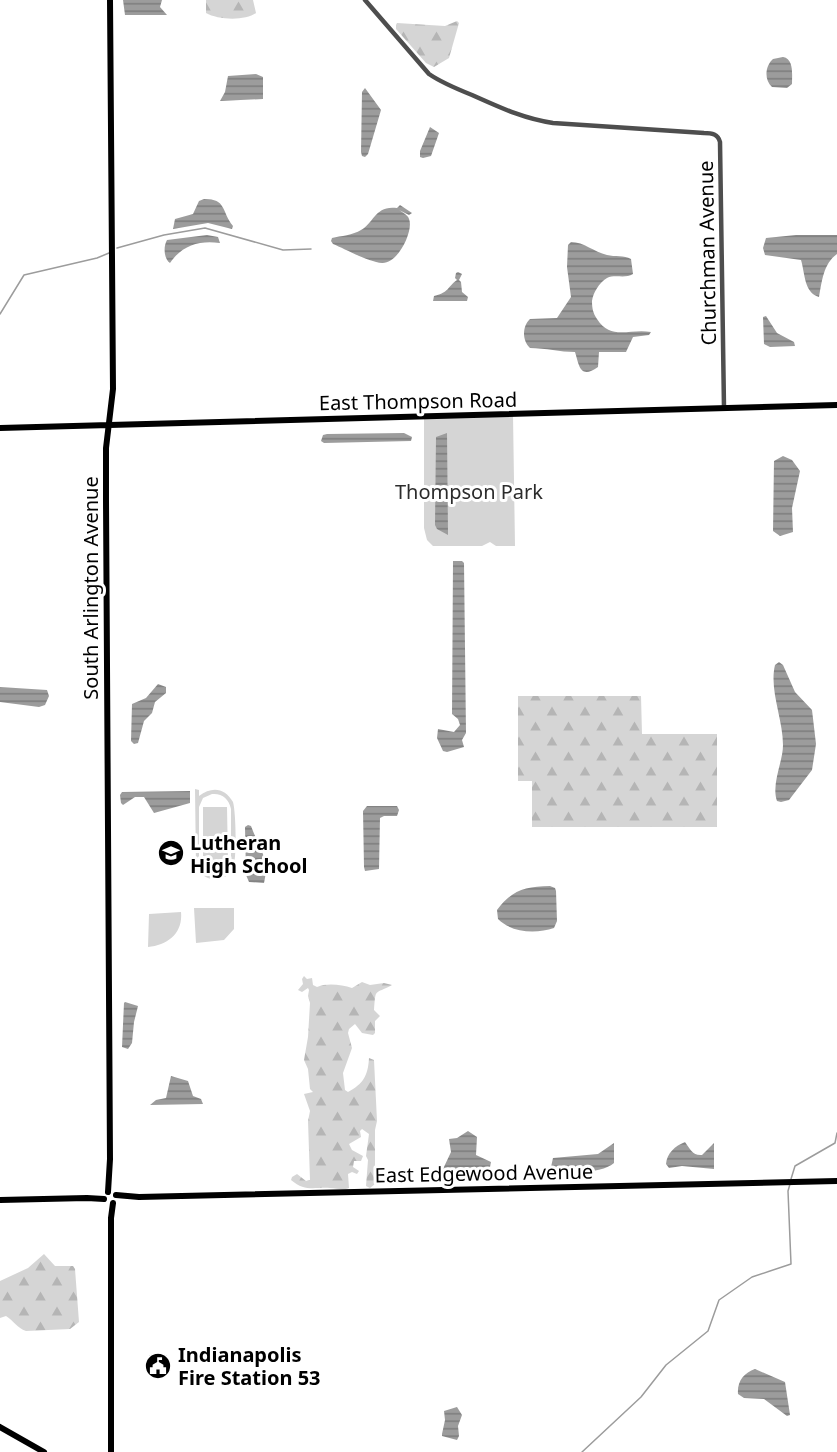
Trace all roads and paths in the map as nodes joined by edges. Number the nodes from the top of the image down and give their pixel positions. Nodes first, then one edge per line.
1 (110, 0) edge
2 (365, 0) edge
3 (837, 405) edge
4 (724, 408) junction
5 (109, 425) junction
6 (0, 429) edge
7 (837, 1181) edge
8 (111, 1197) junction
9 (0, 1200) edge
10 (0, 1427) edge
11 (44, 1452) edge
12 (111, 1452) edge

1 - 5 main road, South Arlington Avenue
2 - 4 street, Churchman Avenue
3 - 4 main road, East Thompson Road
4 - 5 main road, East Thompson Road
5 - 6 main road, East Thompson Road
5 - 8 main road, South Arlington Avenue
7 - 8 main road, East Edgewood Avenue
8 - 9 main road
8 - 12 main road, South Arlington Avenue
10 - 11 main road

